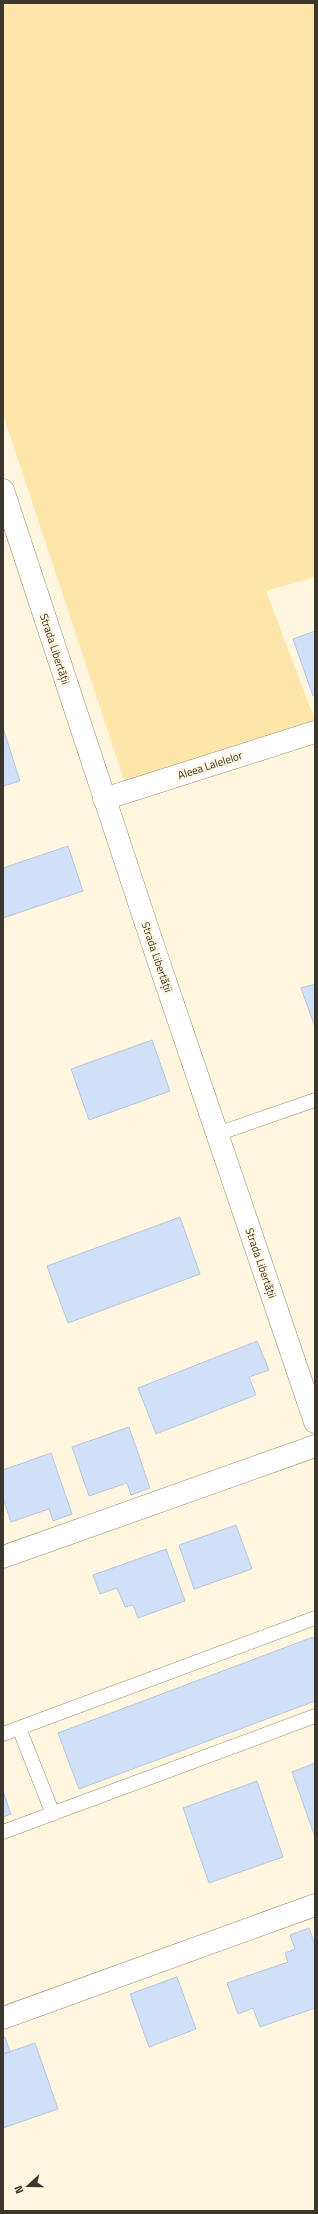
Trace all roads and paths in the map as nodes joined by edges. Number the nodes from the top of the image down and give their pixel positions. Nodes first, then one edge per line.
1 (3, 490) edge
2 (315, 732) edge
3 (104, 799) junction
4 (315, 1100) edge
5 (217, 1134) junction
6 (315, 1422) edge
7 (315, 1446) edge
8 (3, 1557) edge
9 (315, 1618) edge
10 (315, 1716) edge
11 (19, 1728) junction
12 (3, 1734) edge
13 (53, 1814) junction
14 (3, 1832) edge
15 (315, 1905) edge
16 (3, 2018) edge

1 - 3 street, Strada Libertății
2 - 3 street, Aleea Lalelelor
3 - 5 street, Strada Libertății
4 - 5 lane
5 - 6 street, Strada Libertății
7 - 8 street
9 - 11 lane
10 - 13 lane
11 - 12 lane
11 - 13 lane
13 - 14 lane
15 - 16 street

